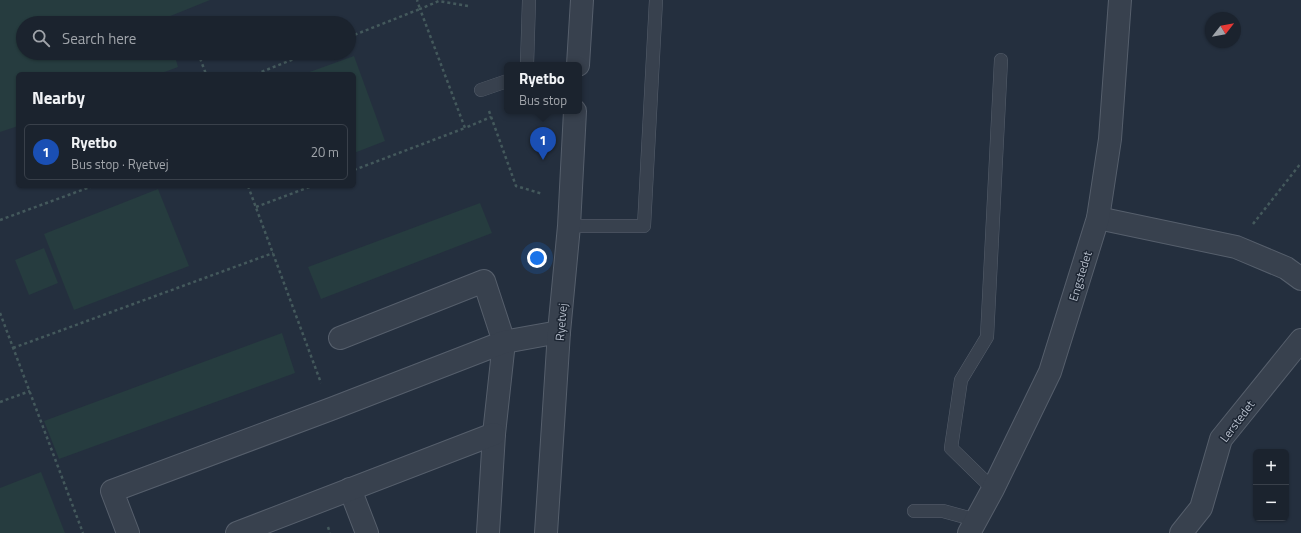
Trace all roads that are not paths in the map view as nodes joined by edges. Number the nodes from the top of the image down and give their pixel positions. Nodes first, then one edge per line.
1 (529, 0) edge
2 (582, 0) edge
3 (656, 0) edge
4 (1120, 0) edge
5 (1001, 60) dead end
6 (527, 62) edge
7 (578, 62) edge
8 (504, 82) edge
9 (481, 90) road end
10 (575, 114) edge
11 (1098, 218) junction
12 (569, 226) junction
13 (1301, 279) edge
14 (560, 332) junction
15 (340, 338) dead end
16 (1301, 340) edge
17 (504, 342) junction
18 (494, 434) junction
19 (350, 489) junction
20 (993, 489) junction
21 (914, 511) dead end
22 (972, 526) edge
23 (128, 533) edge
24 (237, 533) edge
25 (367, 533) edge
26 (488, 533) edge
27 (546, 533) edge
28 (1181, 533) edge

1 - 6 lane
2 - 7 street
3 - 12 lane
4 - 11 street, Engstedet
5 - 20 lane
8 - 9 lane
10 - 12 street, Ryetvej
11 - 13 street
11 - 20 street, Engstedet
12 - 14 street, Ryetvej
14 - 17 street
14 - 27 street, Ryetvej
15 - 17 street
16 - 28 street, Lerstedet
17 - 18 street
17 - 23 street
18 - 19 street
18 - 26 street
19 - 24 street
19 - 25 street
20 - 22 street, Engstedet
21 - 22 lane

